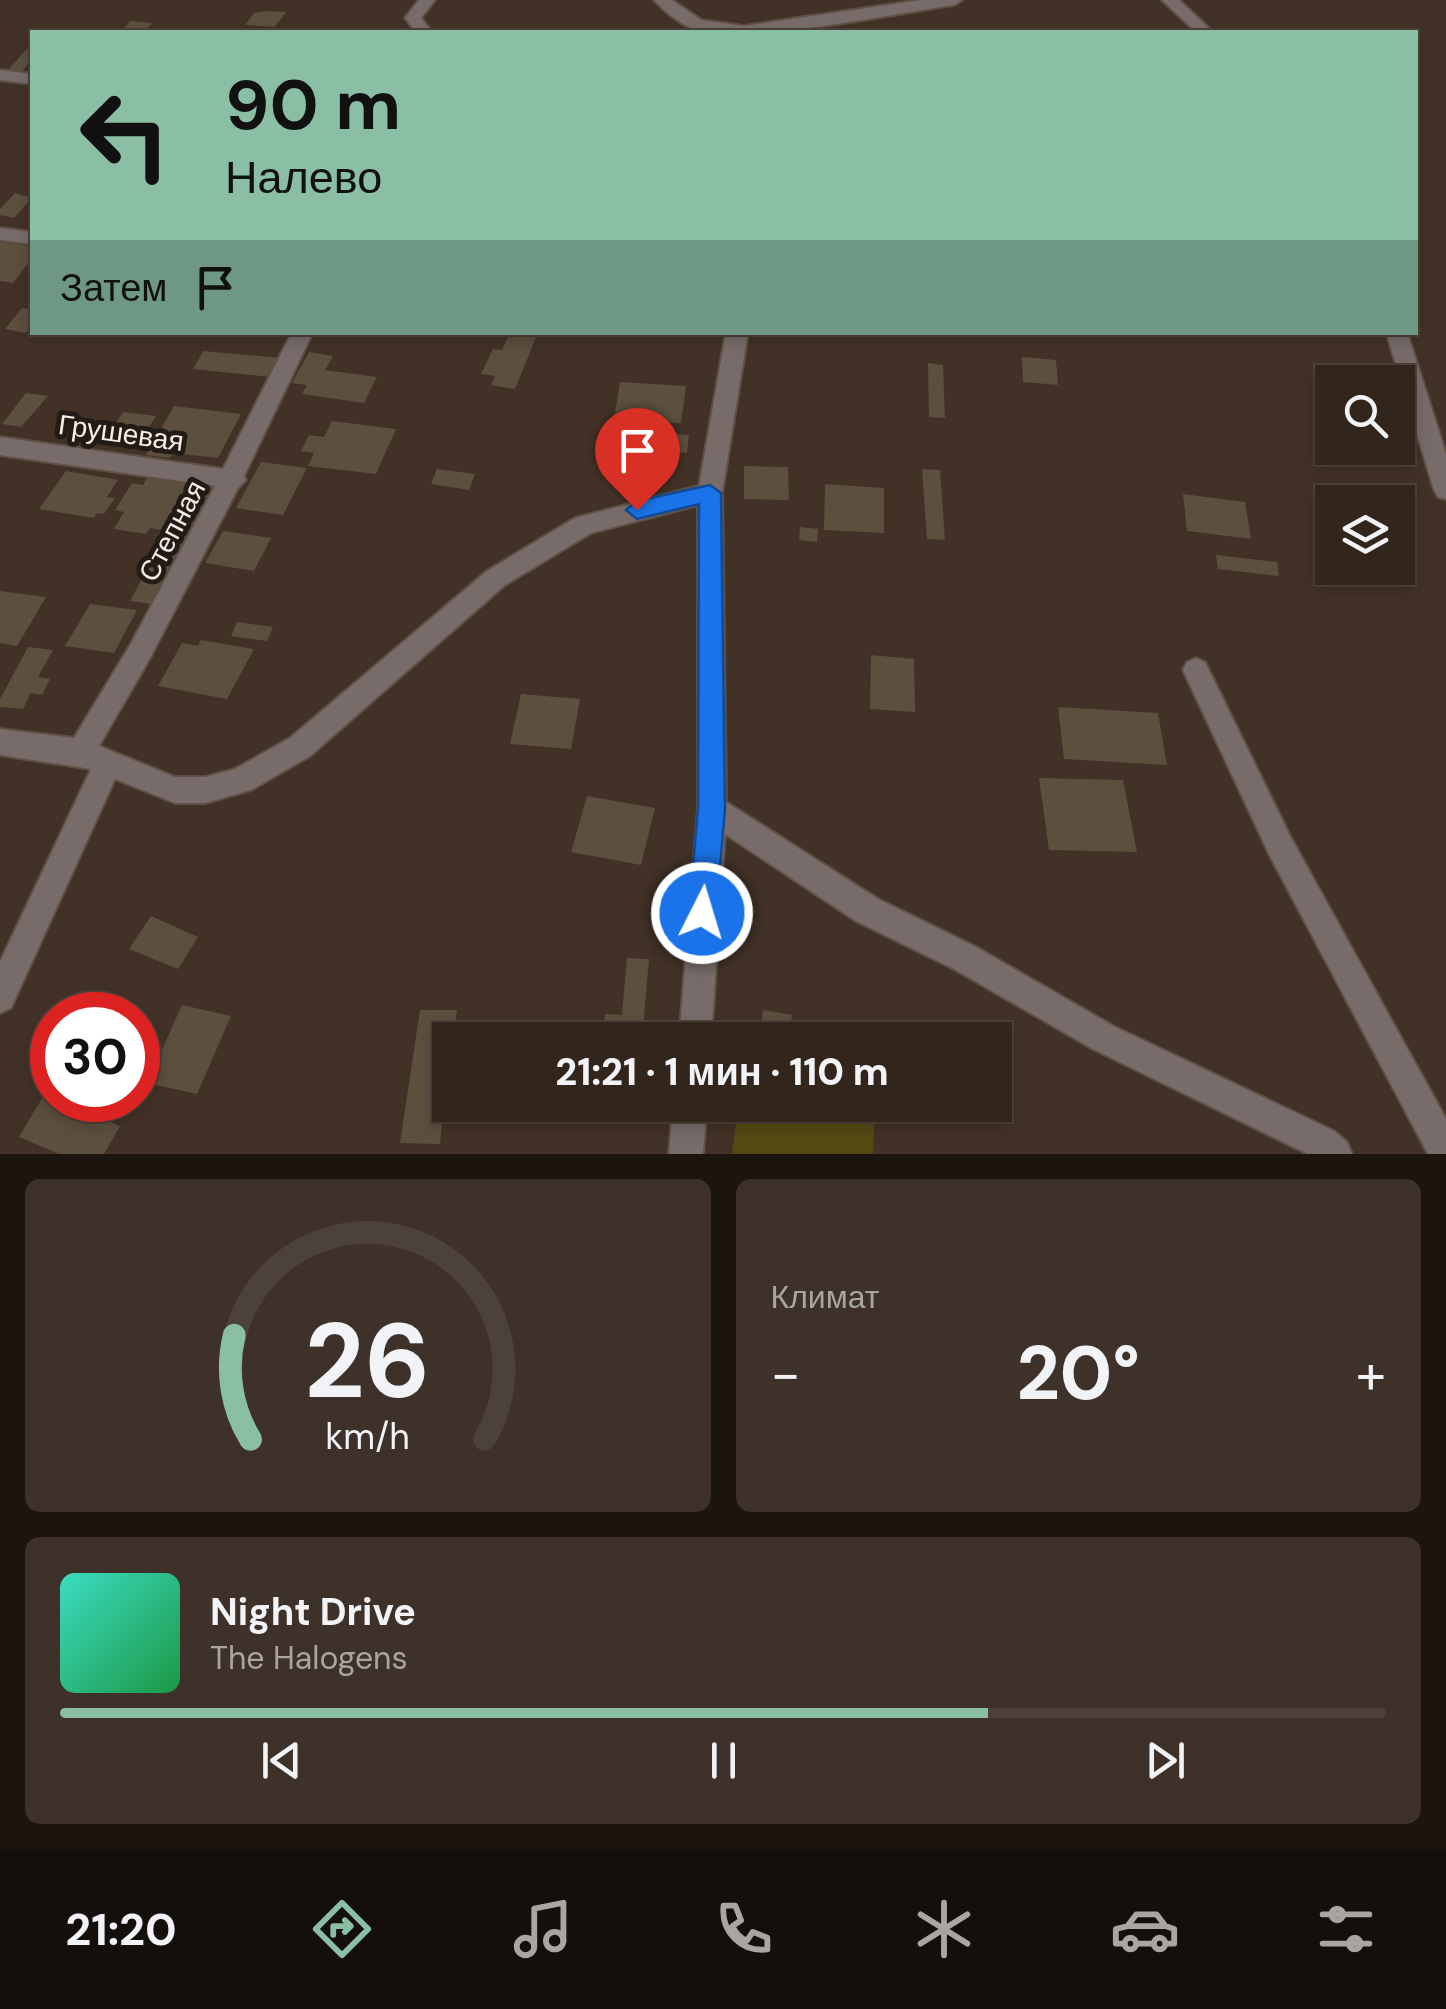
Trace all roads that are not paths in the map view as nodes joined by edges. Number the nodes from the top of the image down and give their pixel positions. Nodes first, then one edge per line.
1 (426, 0) edge
2 (662, 0) edge
3 (954, 0) edge
4 (1170, 0) edge
5 (422, 30) edge
6 (737, 30) edge
7 (751, 30) edge
8 (1203, 30) edge
9 (0, 75) edge
10 (30, 79) edge
11 (0, 234) edge
12 (30, 238) edge
13 (302, 335) edge
14 (736, 335) edge
15 (1397, 335) edge
16 (0, 446) edge
17 (234, 480) junction
18 (1446, 490) edge
19 (710, 493) junction
20 (1196, 670) dead end
21 (0, 742) edge
22 (95, 757) junction
23 (712, 809) junction
24 (0, 997) edge
25 (696, 1022) edge
26 (689, 1122) edge
27 (1446, 1153) edge
28 (686, 1154) edge
29 (1335, 1154) edge

1 - 5 street
2 - 6 street
3 - 7 street
4 - 8 street
9 - 10 street
11 - 12 street
13 - 17 street, Степная
14 - 19 street
15 - 18 street
16 - 17 street, Грушевая
17 - 22 street, Степная
19 - 22 street
19 - 23 street
20 - 27 street
21 - 22 street
22 - 24 street, Степная
23 - 25 street
23 - 29 street
26 - 28 street

